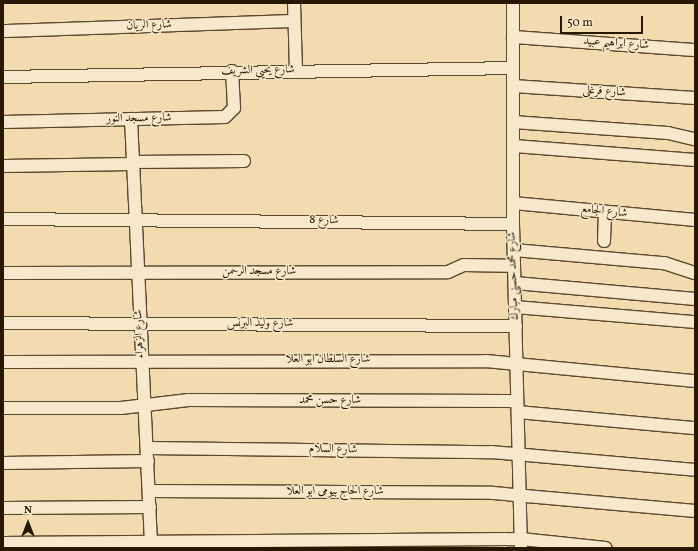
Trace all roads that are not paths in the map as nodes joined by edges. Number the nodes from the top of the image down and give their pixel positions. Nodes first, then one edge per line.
1 (294, 3) edge
2 (513, 3) edge
3 (294, 21) junction
4 (3, 31) edge
5 (513, 37) junction
6 (695, 50) edge
7 (512, 68) junction
8 (296, 70) junction
9 (232, 71) junction
10 (3, 77) edge
11 (513, 86) junction
12 (695, 98) edge
13 (131, 119) junction
14 (3, 122) edge
15 (513, 122) junction
16 (695, 139) edge
17 (514, 146) junction
18 (695, 160) edge
19 (244, 161) dead end
20 (133, 163) junction
21 (3, 166) edge
22 (513, 203) junction
23 (605, 212) junction
24 (135, 218) junction
25 (3, 219) edge
26 (695, 220) edge
27 (513, 224) junction
28 (604, 242) dead end
29 (514, 250) junction
30 (514, 266) junction
31 (3, 273) edge
32 (137, 273) junction
33 (695, 273) edge
34 (515, 283) junction
35 (695, 299) edge
36 (515, 307) junction
37 (695, 322) edge
38 (3, 323) edge
39 (139, 324) junction
40 (516, 326) junction
41 (141, 360) junction
42 (3, 362) edge
43 (516, 365) junction
44 (695, 381) edge
45 (144, 404) junction
46 (517, 407) junction
47 (3, 408) edge
48 (695, 428) edge
49 (147, 448) junction
50 (519, 454) junction
51 (148, 461) junction
52 (3, 463) edge
53 (695, 470) edge
54 (150, 491) junction
55 (519, 494) junction
56 (150, 507) junction
57 (3, 508) edge
58 (695, 511) edge
59 (3, 543) edge
60 (521, 543) edge
61 (151, 544) edge
62 (606, 548) edge

1 - 3 street
2 - 5 street, شارع محمد حسنى مبارك
3 - 4 street, شارع الريان
3 - 8 street
5 - 6 street, شارع ابراهيم عبيد
5 - 7 street, شارع محمد حسنى مبارك
7 - 8 street, شارع يحيى الشريف
7 - 11 street, شارع محمد حسنى مبارك
8 - 9 street, شارع يحيى الشريف
9 - 10 street, شارع يحيى الشريف
9 - 13 street, شارع مسجد النور
11 - 12 street, شارع فرغلى
11 - 15 street, شارع محمد حسنى مبارك
13 - 14 street, شارع مسجد النور
13 - 20 street, شارع الزهراء
15 - 16 street
15 - 17 street, شارع محمد حسنى مبارك
17 - 18 street
17 - 22 street, شارع محمد حسنى مبارك
19 - 20 street
20 - 21 street
20 - 24 street, شارع الزهراء
22 - 23 street, شارع الجامع
22 - 27 street, شارع محمد حسنى مبارك
23 - 26 street, شارع الجامع
23 - 28 street
24 - 25 street, شارع 8
24 - 27 street, شارع 8
24 - 32 street, شارع الزهراء
27 - 29 street, شارع محمد حسنى مبارك
29 - 30 street, شارع محمد حسنى مبارك
29 - 33 street
30 - 32 street, شارع مسجد الرحمن
30 - 34 street, شارع محمد حسنى مبارك
31 - 32 street, شارع مسجد الرحمن
32 - 39 street, شارع الزهراء
34 - 35 street
34 - 36 street, شارع محمد حسنى مبارك
36 - 37 street
36 - 40 street, شارع محمد حسنى مبارك
38 - 39 street, شارع وليد البرنس
39 - 40 street, شارع وليد البرنس
39 - 41 street, شارع الزهراء
40 - 43 street, شارع محمد حسنى مبارك
41 - 42 street, شارع السلطان ابو العلا
41 - 43 street, شارع السلطان ابو العلا
41 - 45 street, شارع الزهراء
43 - 44 street, شارع السلطان ابو العلا
43 - 46 street, شارع محمد حسنى مبارك
45 - 46 street, شارع حسن محمد
45 - 47 street, شارع حسن محمد
45 - 49 street, شارع الزهراء
46 - 48 street, شارع حسن محمد
46 - 50 street, شارع محمد حسنى مبارك
49 - 50 street, شارع السلام
49 - 51 street, شارع الزهراء
50 - 53 street, شارع السلام
50 - 55 street, شارع محمد حسنى مبارك
51 - 52 street
51 - 54 street, شارع الزهراء
54 - 55 street, شارع الحاج بيومى ابو العلا
54 - 56 street, شارع الزهراء
55 - 58 street, شارع الحاج بيومى ابو العلا
55 - 60 street, شارع محمد حسنى مبارك
56 - 57 street
56 - 61 street, شارع الزهراء
59 - 61 street
60 - 61 street
60 - 62 street

